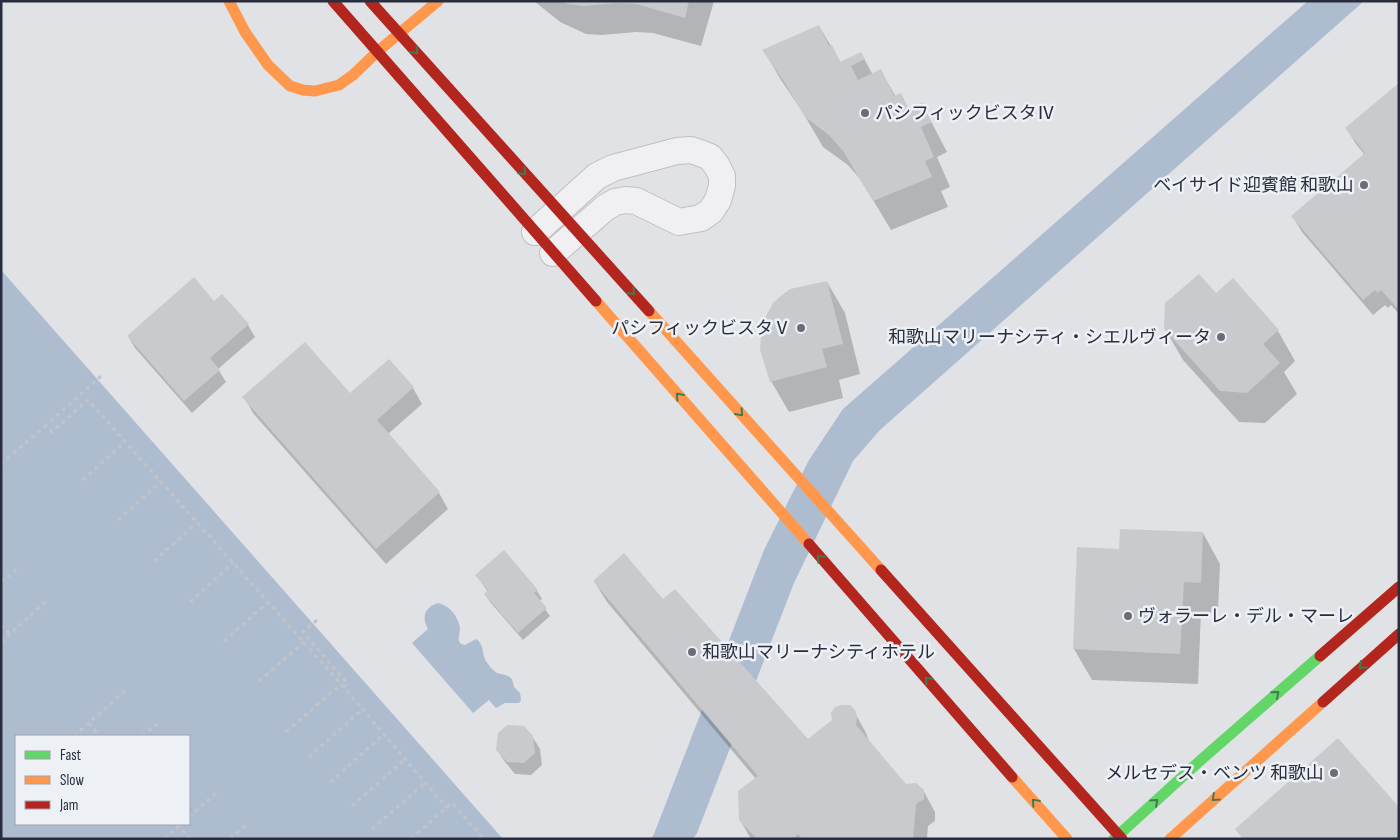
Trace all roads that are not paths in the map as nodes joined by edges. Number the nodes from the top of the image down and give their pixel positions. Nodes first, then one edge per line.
1 (228, 1) edge
2 (333, 1) edge
3 (370, 1) edge
4 (438, 1) edge
5 (399, 34) junction
6 (377, 52) junction
7 (558, 211) junction
8 (535, 232) junction
9 (577, 232) junction
10 (553, 253) junction
11 (1399, 587) edge
12 (1399, 634) edge
13 (1118, 837) edge
14 (1067, 839) edge
15 (1170, 839) edge

1 - 6 street
2 - 6 street
3 - 5 street
4 - 5 street
5 - 6 street
5 -> 7 street
6 - 8 street
7 - 8 street
7 - 9 street
7 - 9 street
8 - 10 street
9 - 10 street
9 -> 13 street
14 -> 10 street
13 -> 11 street
12 -> 15 street

